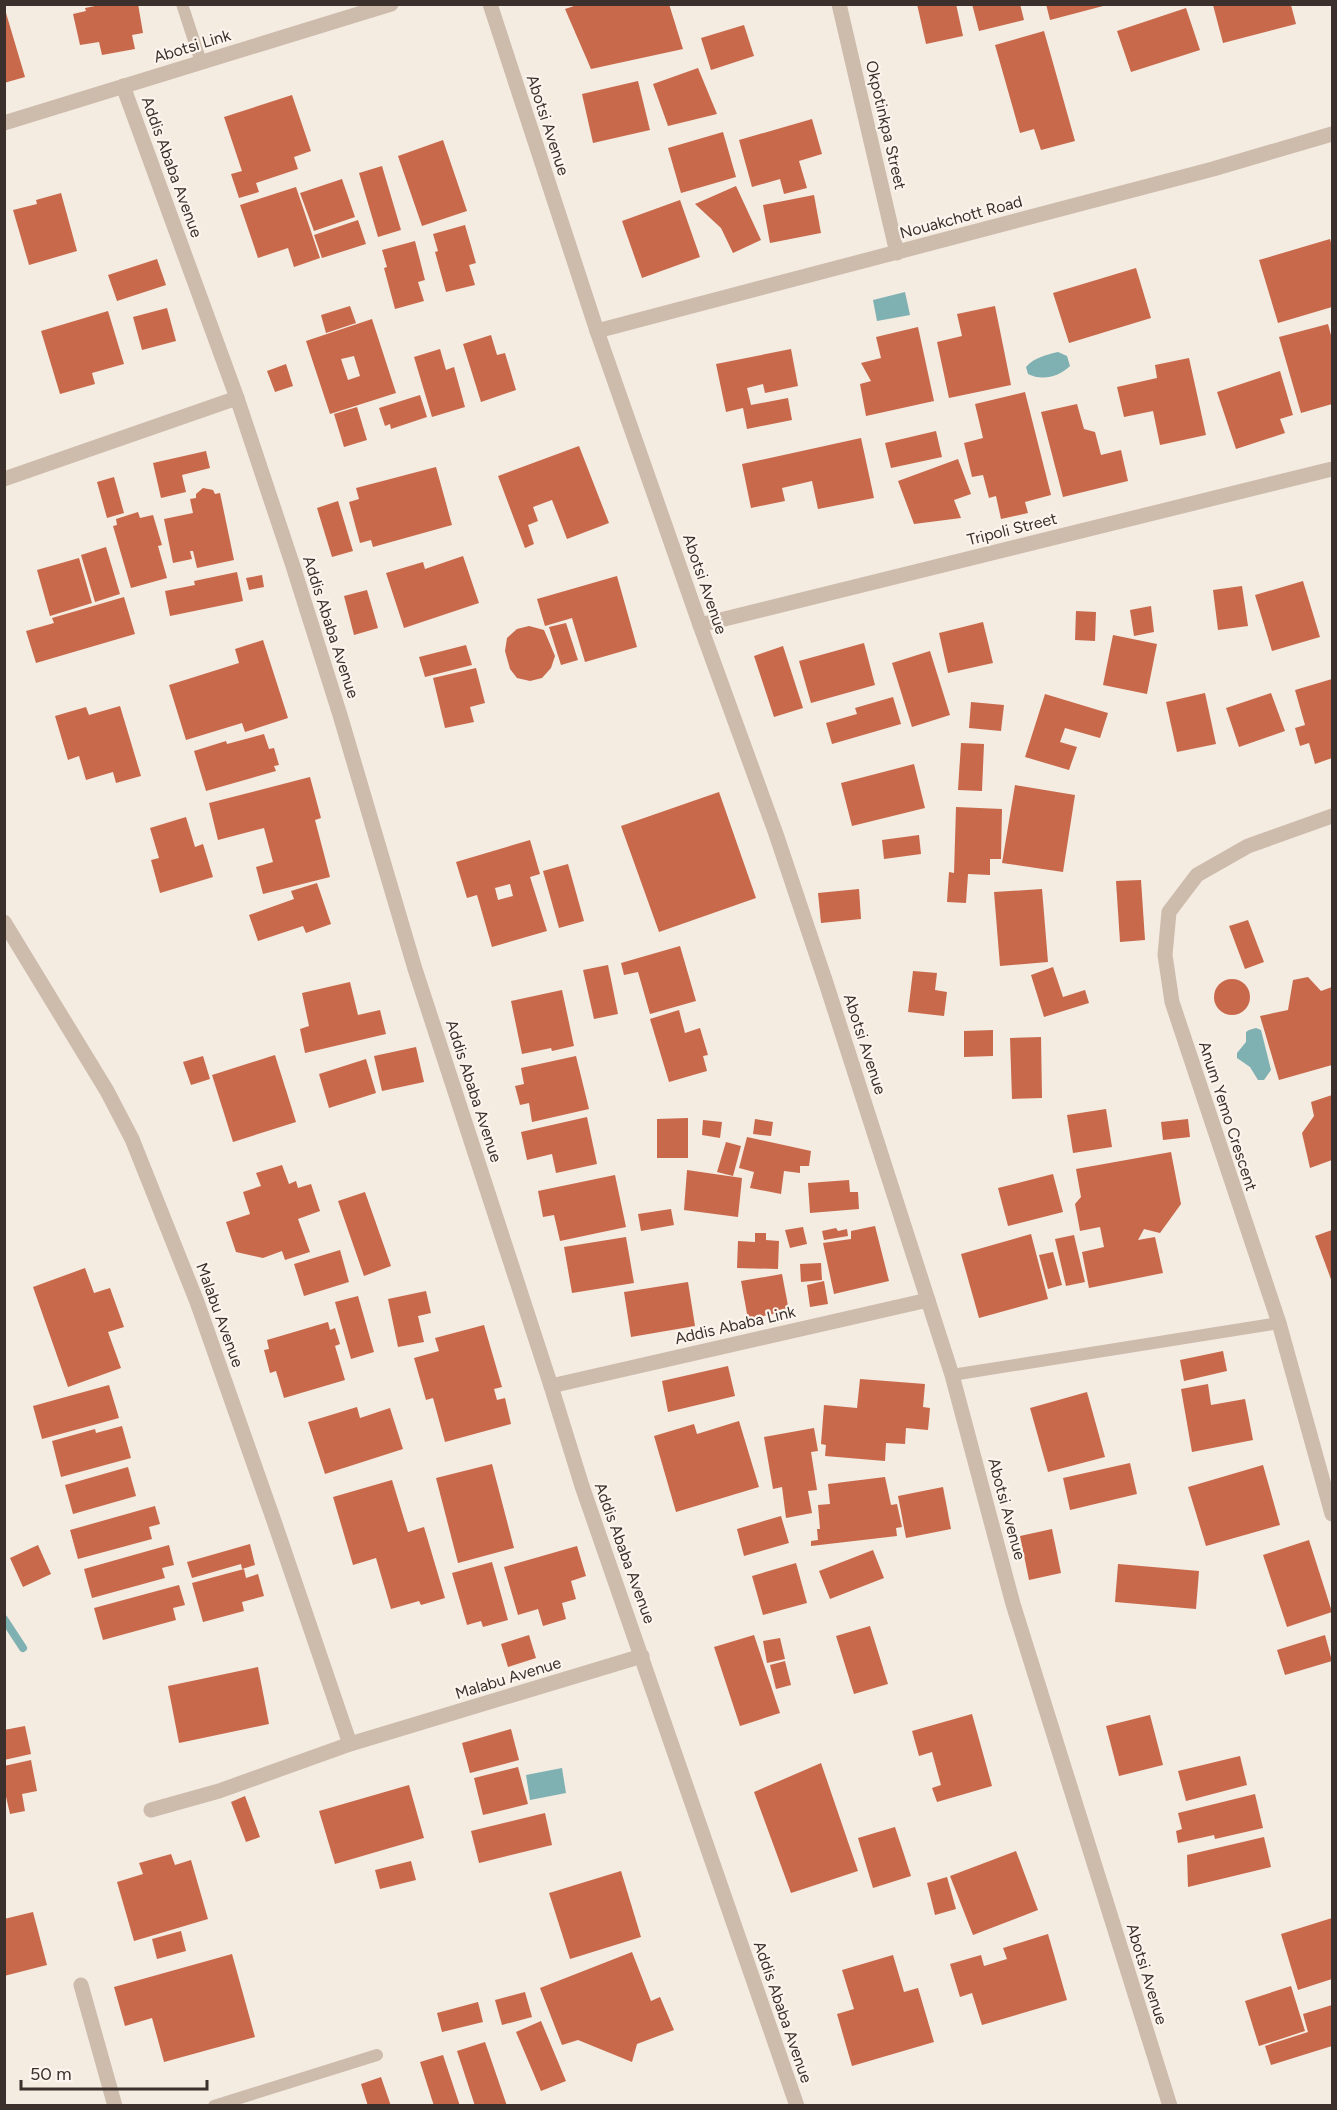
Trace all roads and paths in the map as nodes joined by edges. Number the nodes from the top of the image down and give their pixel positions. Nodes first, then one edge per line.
1 (182, 4) edge
2 (391, 4) edge
3 (490, 4) edge
4 (839, 4) edge
5 (201, 62) junction
6 (123, 86) junction
7 (4, 123) edge
8 (1332, 134) edge
9 (897, 253) junction
10 (597, 331) junction
11 (237, 398) junction
12 (1332, 469) edge
13 (4, 479) edge
14 (700, 625) junction
15 (1332, 816) edge
16 (4, 922) edge
17 (928, 1300) junction
18 (1279, 1323) junction
19 (952, 1375) junction
20 (551, 1386) junction
21 (1332, 1514) edge
22 (642, 1656) junction
23 (350, 1744) junction
24 (151, 1810) dead end
25 (81, 1984) dead end
26 (377, 2055) dead end
27 (115, 2106) edge
28 (214, 2106) edge
29 (797, 2106) edge
30 (1170, 2106) edge

1 - 5 lane
2 - 5 street, Abotsi Link
3 - 10 street, Abotsi Avenue
4 - 9 street, Okpotinkpa Street
5 - 6 street, Abotsi Link
6 - 7 street, Abotsi Link
6 - 11 street, Addis Ababa Avenue
8 - 9 street, Nouakchott Road
9 - 10 street, Nouakchott Road
10 - 14 street, Abotsi Avenue
11 - 13 street
11 - 20 street, Addis Ababa Avenue
12 - 14 street, Tripoli Street
14 - 17 street, Abotsi Avenue
15 - 18 street, Anum Yemo Crescent
16 - 23 street, Malabu Avenue
17 - 19 street, Abotsi Avenue
17 - 20 street, Addis Ababa Link
18 - 19 lane
18 - 21 street, Anum Yemo Crescent
19 - 30 street, Abotsi Avenue
20 - 22 street, Addis Ababa Avenue
22 - 23 street, Malabu Avenue
22 - 29 street, Addis Ababa Avenue
23 - 24 street, Malabu Avenue
25 - 27 street
26 - 28 lane

